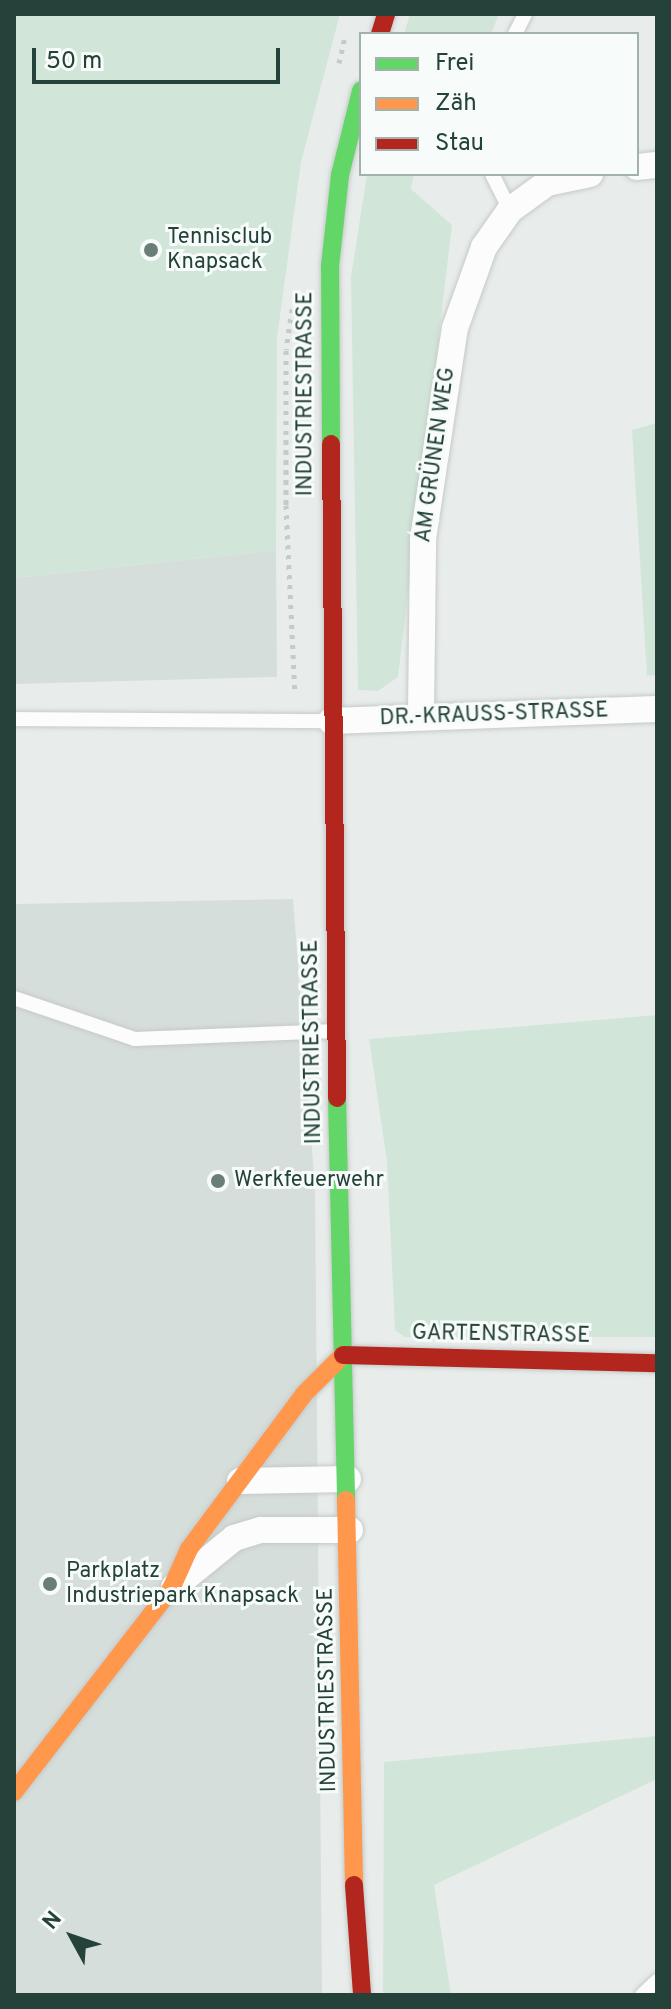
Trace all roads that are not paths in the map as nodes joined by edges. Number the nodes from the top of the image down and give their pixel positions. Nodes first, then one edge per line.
1 (525, 14) edge
2 (516, 32) edge
3 (359, 99) edge
4 (493, 176) edge
5 (580, 176) edge
6 (510, 210) junction
7 (657, 709) edge
8 (421, 714) junction
9 (14, 719) edge
10 (331, 721) junction
11 (14, 998) edge
12 (336, 1031) junction
13 (343, 1355) junction
14 (657, 1363) edge
15 (348, 1479) junction
16 (240, 1481) junction
17 (350, 1530) junction
18 (171, 1589) junction
19 (14, 1792) edge
20 (657, 1981) edge
21 (362, 1995) edge
22 (642, 1995) edge

1 - 2 lane
3 - 10 main road, INDUSTRIESTRASSE
4 - 6 lane
5 - 6 street, AM GRÜNEN WEG
6 - 8 street, AM GRÜNEN WEG
7 - 8 street, DR.-KRAUSS-STRASSE
8 - 10 street, DR.-KRAUSS-STRASSE
9 - 10 lane
10 - 12 main road, INDUSTRIESTRASSE
11 - 12 lane
12 - 13 main road, INDUSTRIESTRASSE
13 - 14 main road, GARTENSTRASSE
13 - 15 main road, INDUSTRIESTRASSE
13 - 16 main road
15 - 16 street
15 - 17 main road, INDUSTRIESTRASSE
16 - 18 main road
17 - 18 street
17 - 21 main road, INDUSTRIESTRASSE
18 - 19 main road
20 - 22 lane

